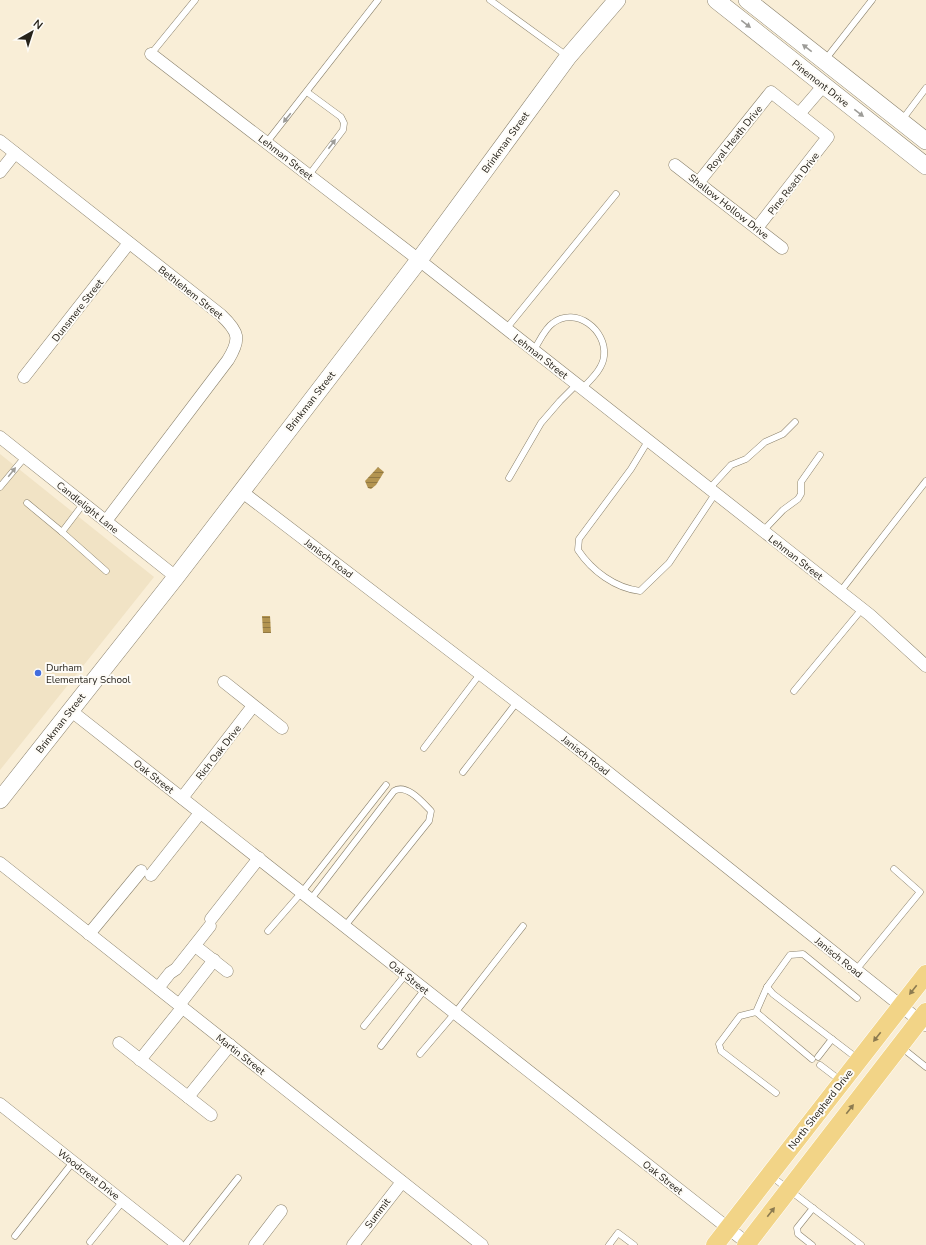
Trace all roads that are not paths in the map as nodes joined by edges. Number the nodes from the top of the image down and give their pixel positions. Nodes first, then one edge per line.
1 (195, 0) edge
2 (378, 0) edge
3 (490, 0) edge
4 (618, 0) edge
5 (716, 0) edge
6 (747, 0) edge
7 (872, 0) edge
8 (151, 54) joint
9 (568, 57) junction
10 (830, 66) junction
11 (824, 85) junction
12 (926, 88) edge
13 (307, 92) junction
14 (799, 114) junction
15 (901, 122) junction
16 (0, 141) edge
17 (926, 141) edge
18 (267, 142) junction
19 (15, 153) junction
20 (675, 165) dead end
21 (926, 166) edge
22 (0, 172) edge
23 (309, 175) junction
24 (698, 183) junction
25 (616, 194) dead end
26 (757, 228) junction
27 (129, 243) junction
28 (782, 248) dead end
29 (419, 260) junction
30 (506, 329) junction
31 (534, 350) junction
32 (24, 377) dead end
33 (580, 387) junction
34 (795, 422) dead end
35 (0, 437) edge
36 (648, 441) junction
37 (820, 455) dead end
38 (25, 457) junction
39 (509, 478) dead end
40 (926, 481) edge
41 (0, 487) edge
42 (241, 491) junction
43 (712, 491) junction
44 (27, 503) dead end
45 (84, 503) junction
46 (106, 521) junction
47 (763, 531) junction
48 (62, 532) junction
49 (106, 571) dead end
50 (176, 578) junction
51 (840, 592) junction
52 (862, 609) junction
53 (924, 660) edge
54 (480, 674) junction
55 (224, 682) dead end
56 (794, 691) dead end
57 (517, 702) junction
58 (254, 706) junction
59 (70, 710) junction
60 (282, 728) dead end
61 (424, 748) dead end
62 (463, 772) dead end
63 (386, 785) dead end
64 (182, 798) junction
65 (0, 800) edge
66 (200, 813) junction
67 (259, 858) junction
68 (0, 863) edge
69 (894, 870) dead end
70 (306, 896) junction
71 (345, 926) junction
72 (523, 926) dead end
73 (268, 931) dead end
74 (90, 934) junction
75 (199, 949) dead end
76 (214, 960) junction
77 (856, 970) junction
78 (227, 971) dead end
79 (406, 974) junction
80 (926, 974) edge
81 (767, 987) junction
82 (158, 988) junction
83 (425, 989) junction
84 (857, 998) dead end
85 (180, 1006) junction
86 (901, 1006) junction
87 (756, 1012) junction
88 (455, 1013) junction
89 (924, 1019) edge
90 (364, 1026) dead end
91 (832, 1039) junction
92 (119, 1043) dead end
93 (230, 1045) junction
94 (381, 1046) dead end
95 (899, 1046) junction
96 (420, 1054) dead end
97 (140, 1060) junction
98 (859, 1060) junction
99 (820, 1065) dead end
100 (926, 1067) edge
101 (842, 1081) junction
102 (776, 1093) dead end
103 (188, 1097) junction
104 (0, 1104) edge
105 (211, 1115) dead end
106 (73, 1162) junction
107 (770, 1175) junction
108 (238, 1178) dead end
109 (402, 1182) junction
110 (788, 1190) junction
111 (123, 1201) junction
112 (813, 1208) junction
113 (281, 1210) dead end
114 (728, 1228) junction
115 (15, 1236) dead end
116 (90, 1242) dead end
117 (748, 1244) edge
118 (178, 1245) edge
119 (185, 1245) edge
120 (254, 1245) edge
121 (353, 1245) edge
122 (482, 1245) edge
123 (609, 1245) edge
124 (634, 1245) edge
125 (715, 1245) edge
126 (812, 1245) edge
127 (861, 1245) edge

1 - 8 lane
2 - 13 lane
3 - 9 lane
4 - 9 street, Brinkman Street
5 -> 11 street, Pinemont Drive
10 -> 6 street, Pinemont Drive
7 - 10 lane
8 - 18 street, Lehman Street
9 - 29 street, Brinkman Street
10 - 11 street
10 - 15 street, Pinemont Drive
11 - 14 street
11 -> 21 street, Pinemont Drive
12 - 15 lane
13 -> 18 lane
23 -> 13 lane
14 - 24 street, Royal Heath Drive
14 - 26 street, Pine Reach Drive
15 - 17 street, Pinemont Drive
16 - 19 street, Bethlehem Street
18 - 23 street, Lehman Street
19 - 22 street
19 - 27 street, Bethlehem Street
20 - 24 street, Shallow Hollow Drive
23 - 29 street, Lehman Street
24 - 26 street, Shallow Hollow Drive
25 - 30 lane
26 - 28 street, Shallow Hollow Drive
27 - 32 street, Dunsmere Street
27 - 46 street, Bethlehem Street
29 - 30 street, Lehman Street
29 - 42 street, Brinkman Street
30 - 31 street, Lehman Street
31 - 33 street, Lehman Street
31 - 33 lane
33 - 36 street, Lehman Street
33 - 39 lane
34 - 43 lane
35 - 38 street, Candlelight Lane
36 - 43 street, Lehman Street
36 - 43 lane
37 - 47 lane
41 -> 38 lane
38 - 45 street, Candlelight Lane
40 - 51 lane
42 - 50 street, Brinkman Street
42 - 54 street, Janisch Road
43 - 47 street, Lehman Street
44 - 48 lane
45 - 46 street, Candlelight Lane
45 - 48 lane
46 - 50 street, Candlelight Lane
47 - 51 street, Lehman Street
48 - 49 lane
50 - 59 street, Brinkman Street
51 - 52 street, Lehman Street
52 - 53 street, Lehman Street
52 - 56 lane
54 - 57 street, Janisch Road
54 - 61 lane
55 - 58 street
57 - 62 lane
57 - 77 street, Janisch Road
58 - 60 street
58 - 64 street, Rich Oak Drive
59 - 64 street, Oak Street
59 - 65 street, Brinkman Street
63 - 70 lane
64 - 66 street, Oak Street
66 - 67 street, Oak Street
66 - 74 street
67 - 70 street, Oak Street
67 - 82 street
68 - 74 street, Martin Street
69 - 77 lane
70 - 71 street, Oak Street
70 - 71 lane
70 - 73 lane
71 - 79 street, Oak Street
72 - 88 lane
74 - 82 street, Martin Street
75 - 76 street
76 - 78 street
76 - 85 street
77 - 86 street, Janisch Road
79 - 83 street, Oak Street
79 - 90 lane
80 -> 86 main road, North Shepherd Drive
81 - 84 lane
81 - 87 lane
81 - 91 lane
82 - 85 street, Martin Street
83 - 88 street, Oak Street
83 - 94 lane
85 - 93 street, Martin Street
85 - 97 street
86 - 89 street, Janisch Road
86 -> 98 main road, North Shepherd Drive
87 - 91 lane
87 - 102 lane
88 - 96 lane
88 - 114 street, Oak Street
89 - 95 main road
91 - 98 lane
92 - 97 street
93 - 103 street
93 - 109 street, Martin Street
95 - 100 lane
110 -> 95 main road
97 - 103 street
98 - 101 main road, North Shepherd Drive
99 - 101 lane
101 - 107 main road, North Shepherd Drive
103 - 105 street
104 - 106 street, Woodcrest Drive
106 - 111 street, Woodcrest Drive
106 - 115 lane
107 - 110 lane
107 - 114 main road, North Shepherd Drive
108 - 119 lane
109 - 121 street, Summit
109 - 122 street, Martin Street
110 - 112 lane
117 -> 110 main road
111 - 116 lane
111 - 118 street, Woodcrest Drive
112 - 126 lane
112 - 127 lane
113 - 120 street
114 - 117 street, Oak Street
114 - 125 main road, North Shepherd Drive
123 - 124 lane

